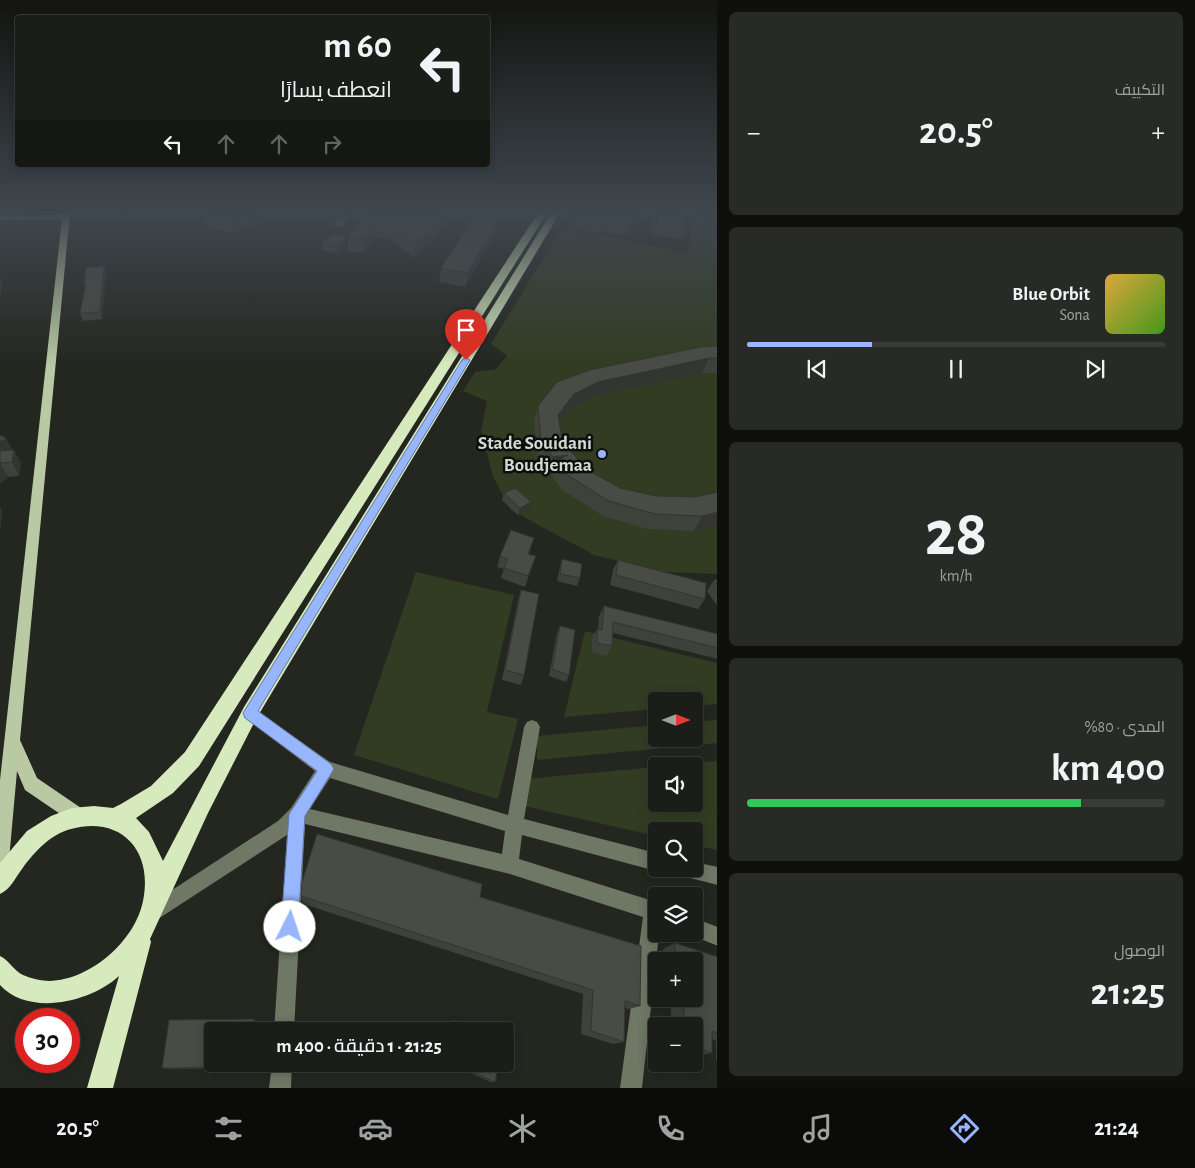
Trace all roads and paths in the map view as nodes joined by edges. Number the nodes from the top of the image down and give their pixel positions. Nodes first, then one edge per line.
1 (60, 264) edge
2 (510, 264) edge
3 (525, 264) edge
4 (250, 713) junction
5 (532, 727) dead end
6 (12, 738) junction
7 (326, 769) junction
8 (297, 814) junction
9 (78, 816) junction
10 (115, 818) junction
11 (514, 825) junction
12 (0, 860) edge
13 (648, 860) edge
14 (510, 865) junction
15 (703, 873) edge
16 (717, 876) edge
17 (0, 883) edge
18 (648, 909) edge
19 (149, 916) junction
20 (703, 931) edge
21 (717, 937) edge
22 (651, 942) edge
23 (0, 968) edge
24 (285, 1022) edge
25 (281, 1072) edge
26 (100, 1088) edge
27 (280, 1088) edge
28 (631, 1088) edge

1 - 6 main road
2 - 10 highway
3 - 4 highway
4 - 7 street
4 - 19 highway
5 - 11 street
6 - 9 main road
6 - 12 main road
7 - 8 street
7 - 11 street
8 - 14 street
8 - 19 street
8 - 24 street
9 - 10 highway
9 - 17 highway
10 - 19 highway
11 - 13 street
11 - 14 street
14 - 18 street
15 - 16 street
19 - 23 highway
19 - 26 highway
20 - 21 street
22 - 28 street
25 - 27 street

